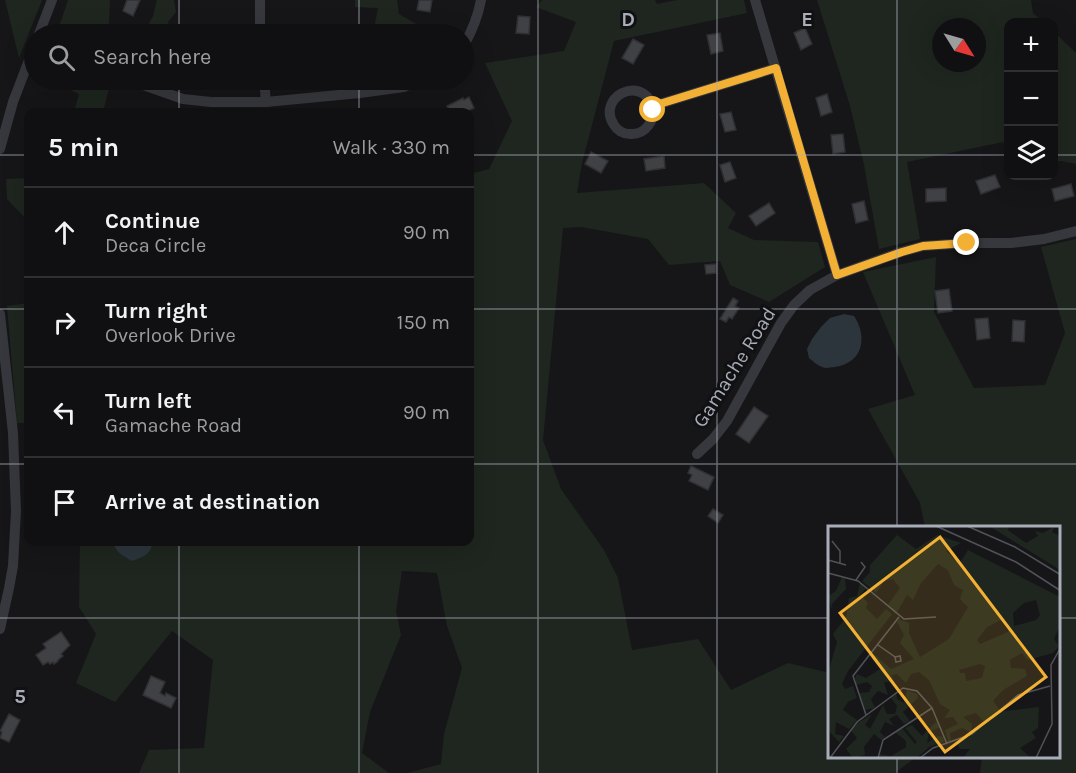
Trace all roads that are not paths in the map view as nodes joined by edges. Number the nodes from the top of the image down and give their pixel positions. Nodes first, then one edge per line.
1 (52, 0) edge
2 (260, 0) edge
3 (481, 0) edge
4 (755, 0) edge
5 (43, 24) edge
6 (260, 24) edge
7 (474, 24) edge
8 (776, 68) junction
9 (24, 73) edge
10 (157, 90) edge
11 (265, 90) edge
12 (388, 90) edge
13 (266, 102) junction
14 (653, 106) junction
15 (0, 148) edge
16 (1076, 231) edge
17 (837, 275) junction
18 (0, 314) edge
19 (697, 454) dead end
20 (0, 629) edge

1 - 5 street
2 - 6 street
3 - 7 street
4 - 8 street
8 - 14 street
8 - 17 street
9 - 15 street
10 - 13 street
11 - 13 street
12 - 13 street
14 - 14 street
16 - 17 street, Gamache Road
17 - 19 street, Gamache Road
18 - 20 street

